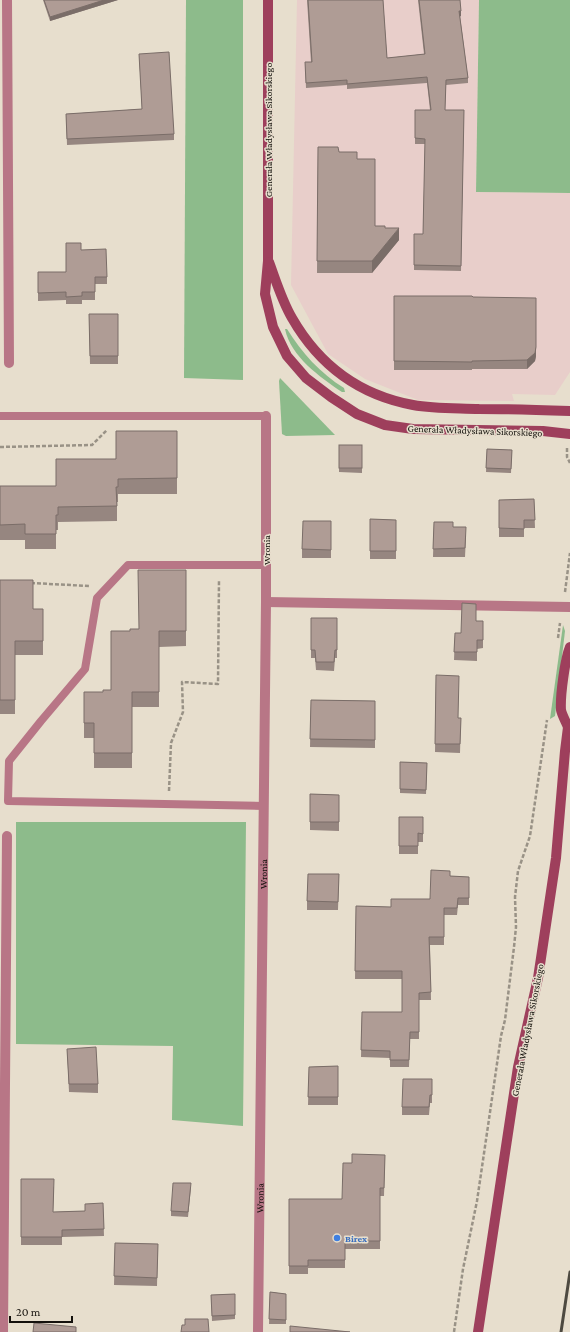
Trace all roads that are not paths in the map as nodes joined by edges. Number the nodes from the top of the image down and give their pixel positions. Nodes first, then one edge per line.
1 (7, 0) edge
2 (268, 0) edge
3 (4, 90) edge
4 (268, 261) junction
5 (9, 363) dead end
6 (570, 411) edge
7 (0, 416) edge
8 (266, 416) joint
9 (570, 434) edge
10 (266, 565) junction
11 (266, 602) junction
12 (566, 607) edge
13 (570, 647) edge
14 (569, 726) edge
15 (264, 806) junction
16 (8, 836) dead end
17 (3, 1332) edge
18 (258, 1332) edge
19 (478, 1332) edge

1 - 3 street
2 - 4 main road, Generała Władysława Sikorskiego
3 - 5 street
4 - 6 main road, Generała Władysława Sikorskiego
4 - 9 main road, Generała Władysława Sikorskiego
7 - 8 lane
8 - 10 street, Wronia
10 - 11 street, Wronia
10 - 15 lane
11 - 12 street
11 - 15 street, Wronia
13 - 14 main road, Generała Władysława Sikorskiego
14 - 19 main road, Generała Władysława Sikorskiego
15 - 18 street, Wronia
16 - 17 street

